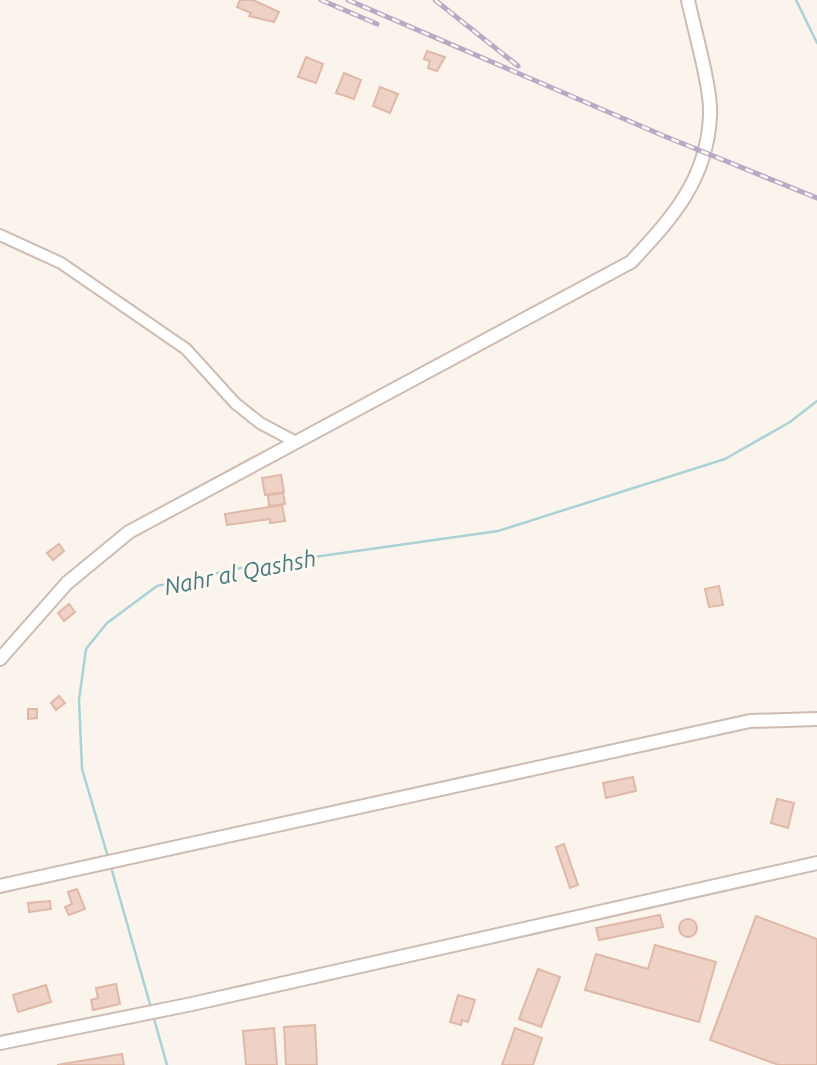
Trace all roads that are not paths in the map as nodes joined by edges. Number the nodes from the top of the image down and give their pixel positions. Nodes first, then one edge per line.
1 (688, 0) edge
2 (0, 234) edge
3 (294, 441) junction
4 (0, 659) edge
5 (817, 719) edge
6 (817, 863) edge
7 (0, 886) edge
8 (0, 1043) edge

1 - 3 street
2 - 3 street
3 - 4 street
5 - 7 street
6 - 8 street

